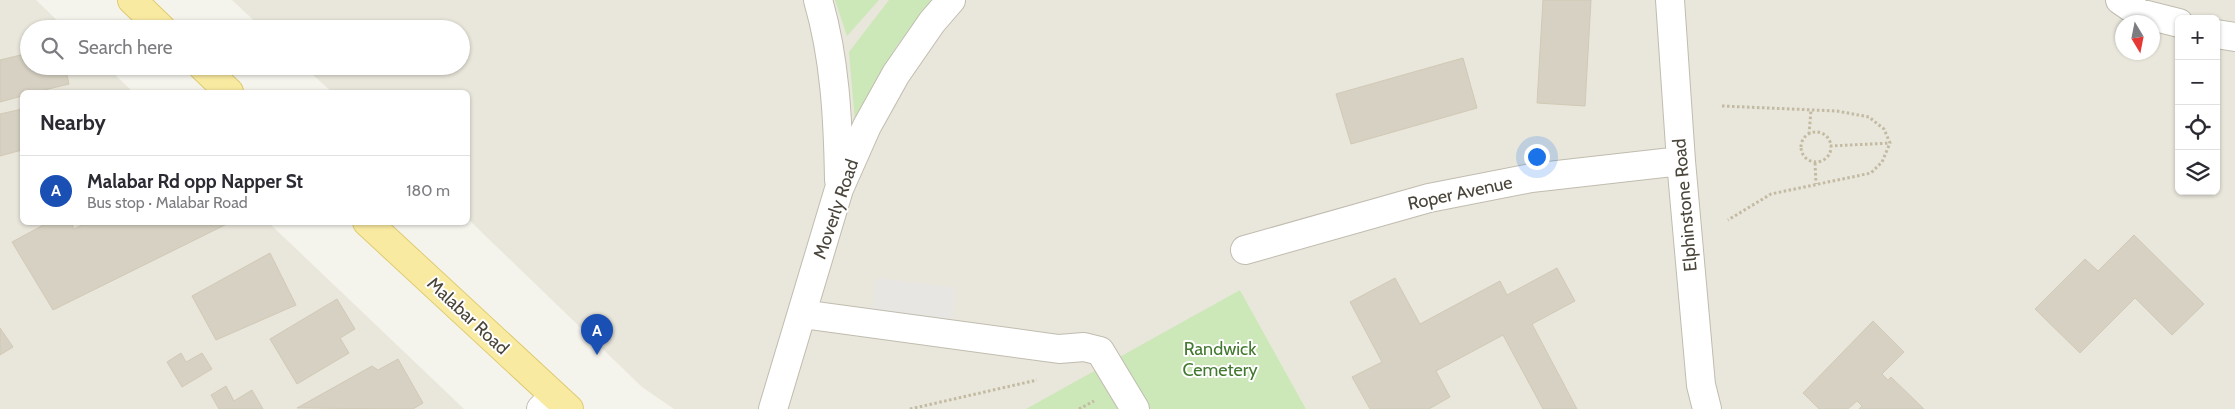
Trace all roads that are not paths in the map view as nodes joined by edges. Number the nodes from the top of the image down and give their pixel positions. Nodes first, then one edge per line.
1 (132, 0) edge
2 (818, 0) edge
3 (951, 0) edge
4 (1670, 0) edge
5 (2120, 0) edge
6 (153, 20) edge
7 (2175, 23) edge
8 (2220, 35) edge
9 (2235, 37) edge
10 (211, 75) edge
11 (227, 90) edge
12 (1681, 161) junction
13 (839, 189) junction
14 (370, 225) edge
15 (1245, 250) dead end
16 (802, 314) junction
17 (555, 405) edge
18 (773, 409) edge
19 (1135, 409) edge
20 (1707, 409) edge

1 - 6 main road
2 - 13 street
3 - 13 street, Moverly Road
4 - 12 street, Elphinstone Road
5 - 7 street
8 - 9 street
10 - 11 main road
12 - 15 street, Roper Avenue
12 - 20 street, Elphinstone Road
13 - 16 street, Moverly Road
14 - 17 main road, Malabar Road
16 - 18 street, Moverly Road
16 - 19 street

